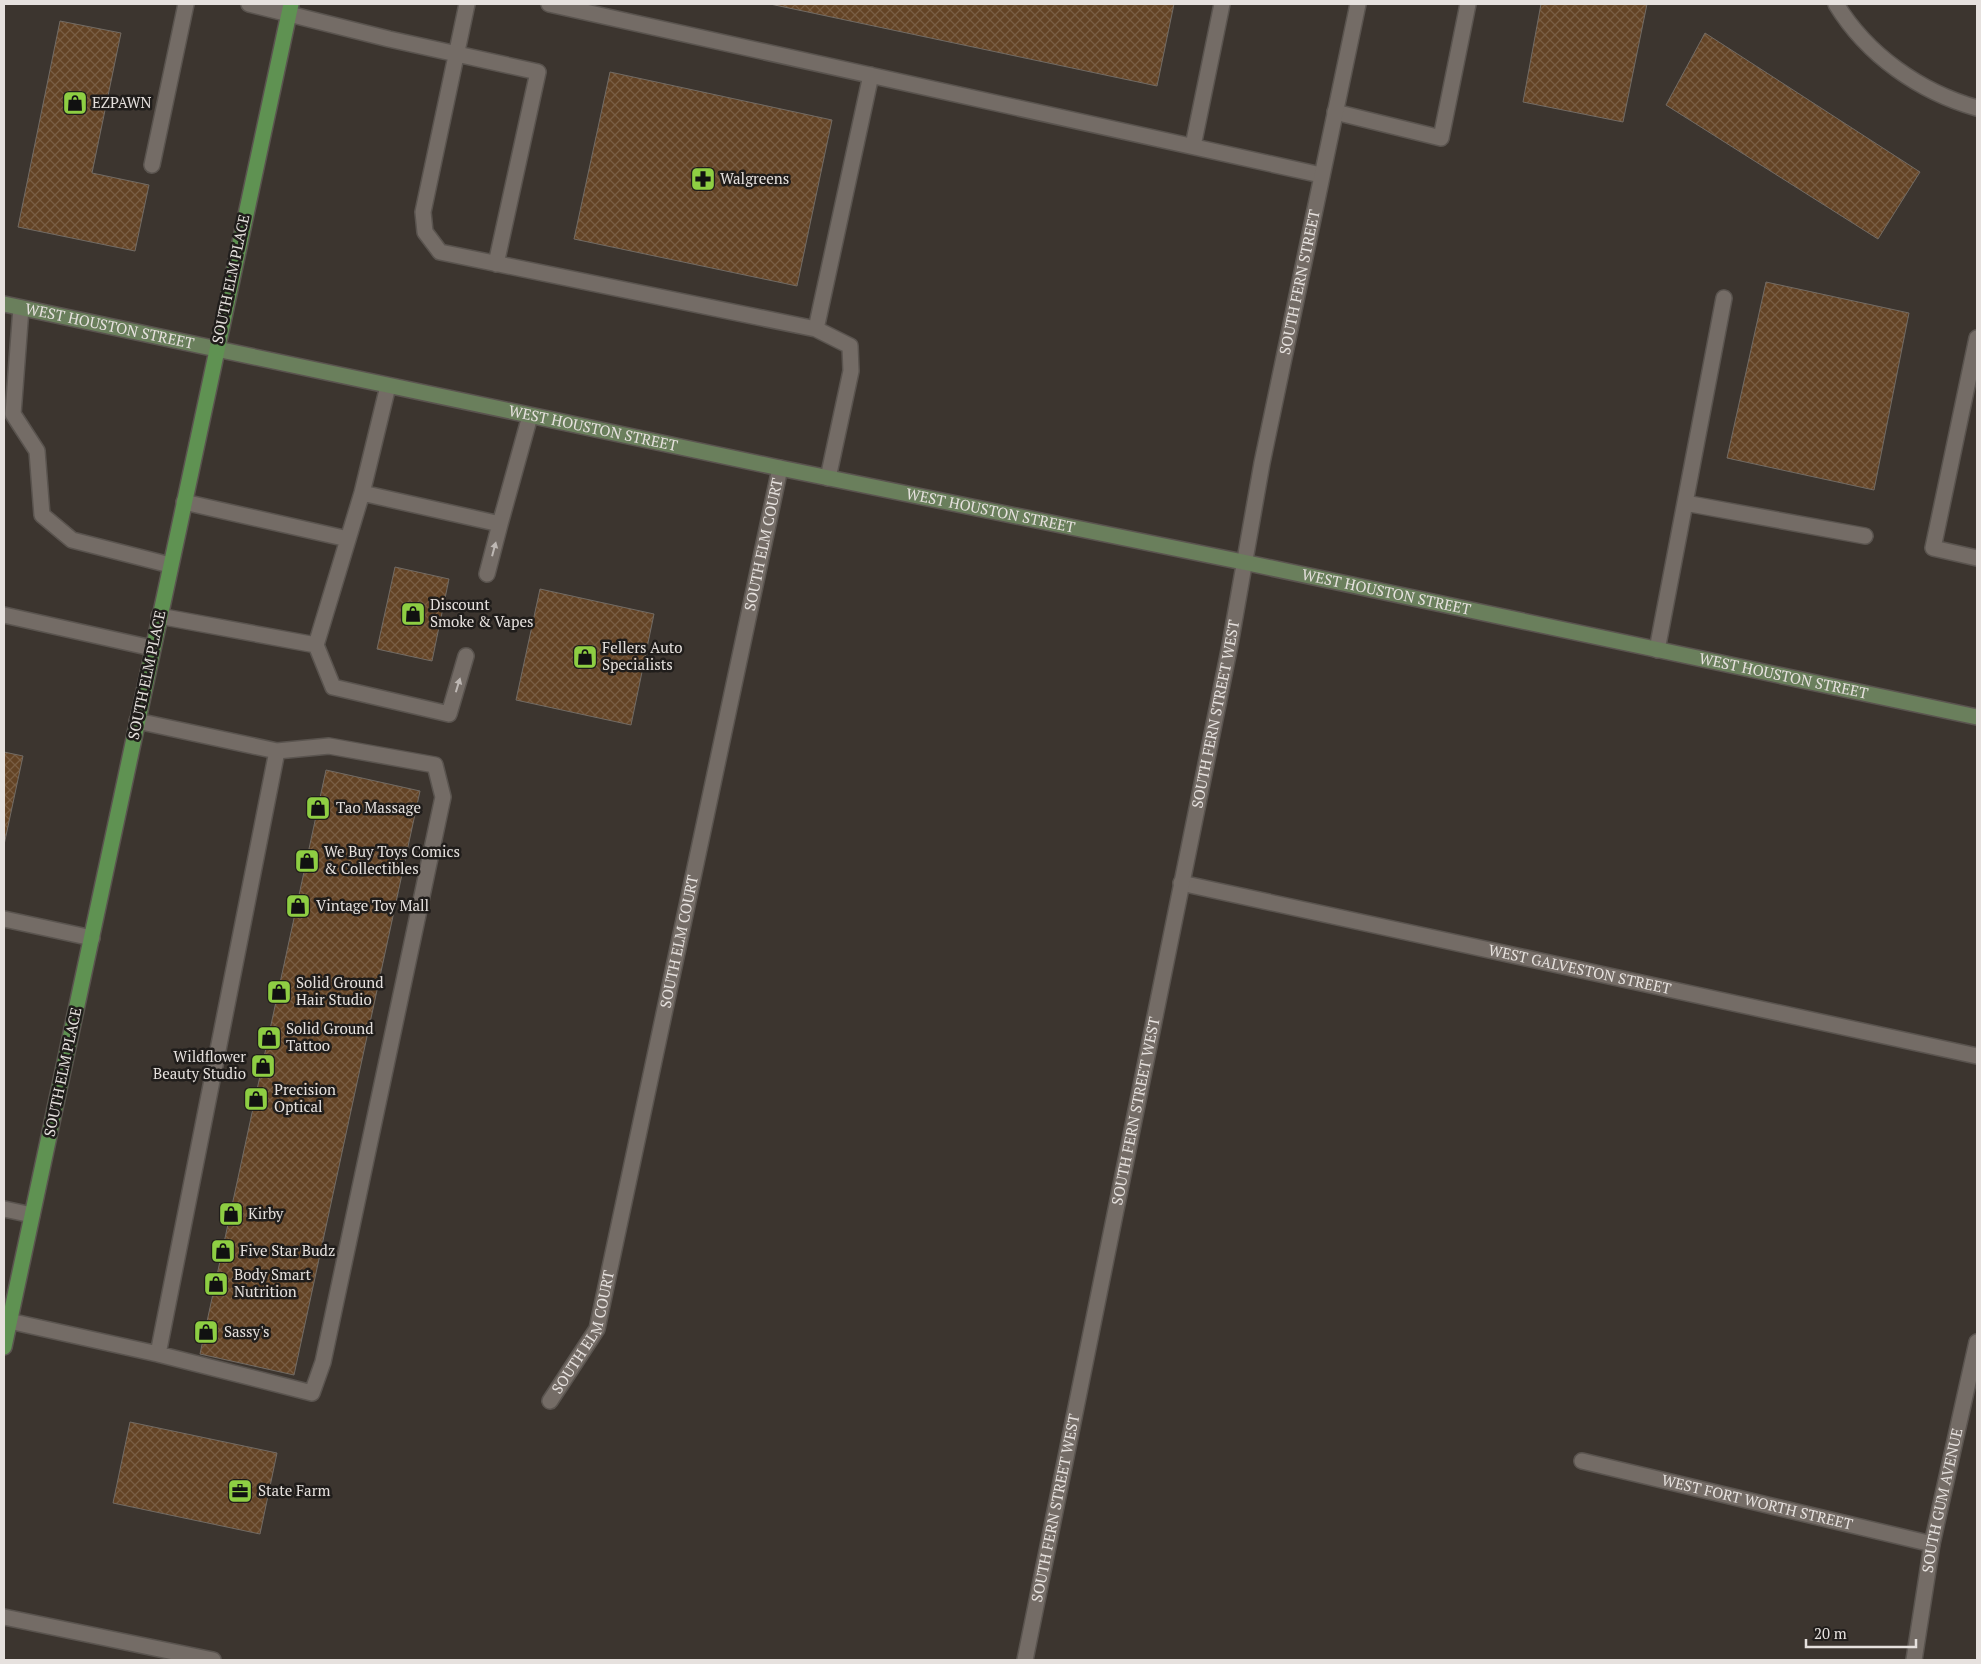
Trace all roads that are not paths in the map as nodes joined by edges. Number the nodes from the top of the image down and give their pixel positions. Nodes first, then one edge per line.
1 (186, 4) edge
2 (249, 4) edge
3 (467, 4) edge
4 (549, 4) edge
5 (1222, 4) edge
6 (1358, 4) edge
7 (1468, 4) edge
8 (1836, 4) edge
9 (290, 9) edge
10 (615, 11) edge
11 (456, 55) junction
12 (871, 74) junction
13 (1977, 108) edge
14 (1335, 112) junction
15 (1193, 146) junction
16 (152, 165) dead end
17 (1321, 175) junction
18 (496, 264) junction
19 (1724, 298) dead end
20 (4, 304) edge
21 (21, 308) junction
22 (816, 329) junction
23 (1977, 338) edge
24 (216, 350) junction
25 (388, 386) junction
26 (530, 416) junction
27 (780, 468) junction
28 (828, 478) junction
29 (362, 494) junction
30 (184, 502) junction
31 (1685, 503) junction
32 (500, 524) junction
33 (1864, 536) dead end
34 (348, 539) junction
35 (1977, 558) edge
36 (1243, 562) junction
37 (170, 565) junction
38 (487, 574) dead end
39 (4, 615) edge
40 (159, 616) junction
41 (316, 645) junction
42 (152, 648) junction
43 (1657, 650) junction
44 (466, 656) dead end
45 (1977, 717) edge
46 (137, 721) junction
47 (277, 751) junction
48 (1181, 883) junction
49 (4, 918) edge
50 (92, 938) junction
51 (1977, 1056) edge
52 (4, 1209) edge
53 (32, 1215) junction
54 (10, 1321) junction
55 (1977, 1342) edge
56 (4, 1347) edge
57 (158, 1354) junction
58 (550, 1401) dead end
59 (1582, 1462) dead end
60 (1932, 1544) junction
61 (4, 1617) edge
62 (213, 1660) edge
63 (1025, 1660) edge
64 (1914, 1660) edge

1 - 16 street
2 - 9 street
3 - 11 street
4 - 10 street
5 - 15 street
6 - 14 street, SOUTH FERN STREET
7 - 14 street
8 - 13 street
9 - 11 street
9 - 24 main road, SOUTH ELM PLACE
10 - 12 street
11 - 18 street
11 - 18 street
12 - 15 street
12 - 22 street
14 - 17 street, SOUTH FERN STREET
15 - 17 street
17 - 36 street, SOUTH FERN STREET
18 - 22 street
19 - 31 street
20 - 21 main road, WEST HOUSTON STREET
21 - 24 main road, WEST HOUSTON STREET
21 - 37 street
22 - 28 street
23 - 35 street
24 - 25 main road, WEST HOUSTON STREET
24 - 30 main road, SOUTH ELM PLACE
25 - 26 main road, WEST HOUSTON STREET
25 - 29 street
26 - 27 main road, WEST HOUSTON STREET
26 - 32 street
27 - 28 main road, WEST HOUSTON STREET
27 - 58 street, SOUTH ELM COURT
28 - 36 main road, WEST HOUSTON STREET
29 - 32 street
29 - 34 street
30 - 34 street
30 - 37 main road, SOUTH ELM PLACE
31 - 33 street
31 - 43 street
38 -> 32 street
34 - 41 street
36 - 43 main road, WEST HOUSTON STREET
36 - 48 street, SOUTH FERN STREET WEST
37 - 40 main road, SOUTH ELM PLACE
39 - 42 street
40 - 41 street
40 - 42 main road, SOUTH ELM PLACE
41 -> 44 street
42 - 46 main road, SOUTH ELM PLACE
43 - 45 main road, WEST HOUSTON STREET
46 - 47 street
46 - 50 main road, SOUTH ELM PLACE
47 - 57 street
47 - 57 street
48 - 51 street, WEST GALVESTON STREET
48 - 63 street, SOUTH FERN STREET WEST
49 - 50 street
50 - 53 main road, SOUTH ELM PLACE
52 - 53 street
53 - 54 main road, SOUTH ELM PLACE
54 - 56 main road, SOUTH ELM PLACE
54 - 57 street
55 - 60 street, SOUTH GUM AVENUE
59 - 60 street, WEST FORT WORTH STREET
60 - 64 street, SOUTH GUM AVENUE
61 - 62 street

